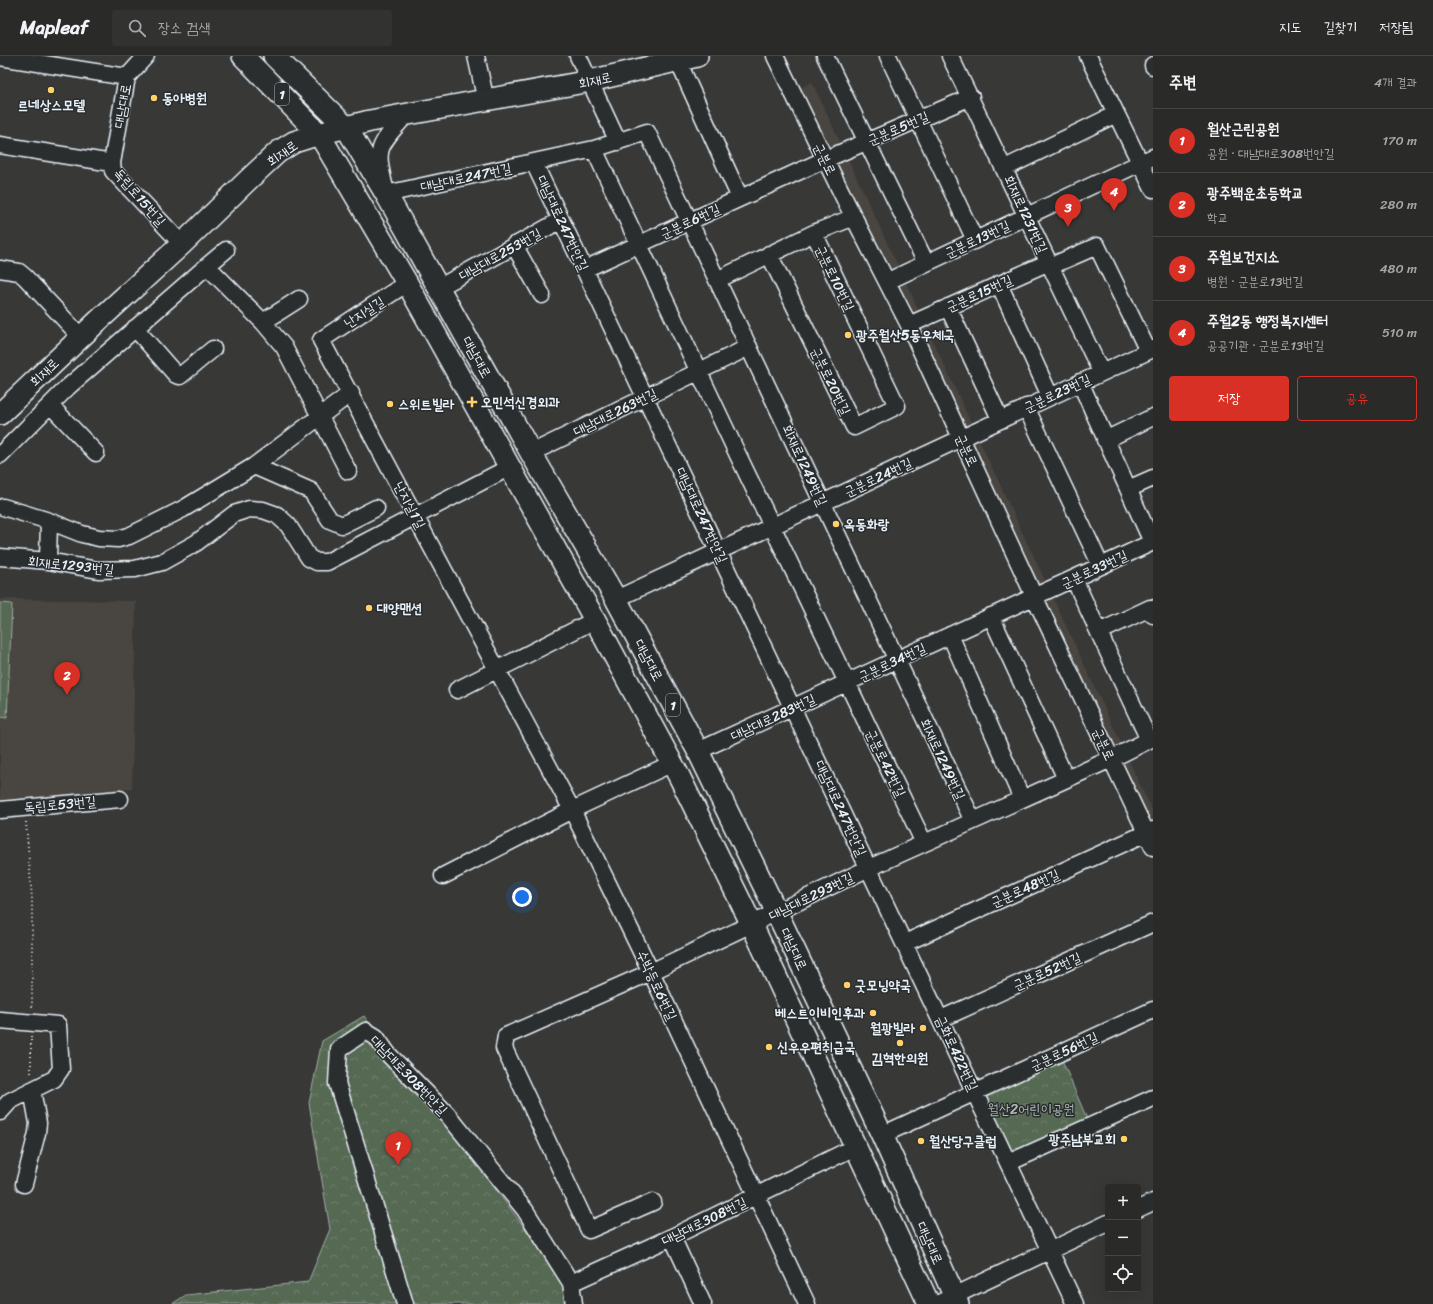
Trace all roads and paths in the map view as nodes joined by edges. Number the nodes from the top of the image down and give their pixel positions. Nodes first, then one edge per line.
1 (146, 56) edge
2 (243, 56) edge
3 (274, 56) edge
4 (476, 56) edge
5 (578, 56) edge
6 (775, 56) edge
7 (825, 56) edge
8 (888, 56) edge
9 (950, 56) edge
10 (1088, 56) edge
11 (0, 57) edge
12 (687, 58) edge
13 (127, 77) junction
14 (590, 81) junction
15 (971, 97) junction
16 (486, 100) junction
17 (1116, 114) junction
18 (404, 116) junction
19 (918, 120) junction
20 (346, 127) junction
21 (648, 132) joint
22 (319, 134) junction
23 (867, 141) junction
24 (618, 142) junction
25 (0, 145) edge
26 (594, 149) junction
27 (826, 159) junction
28 (1147, 160) edge
29 (112, 163) junction
30 (534, 163) junction
31 (1005, 168) junction
32 (1153, 190) edge
33 (386, 194) junction
34 (740, 198) junction
35 (1027, 216) junction
36 (854, 217) junction
37 (561, 220) junction
38 (690, 221) junction
39 (814, 233) junction
40 (975, 240) junction
41 (182, 244) junction
42 (640, 244) junction
43 (514, 246) junction
44 (226, 250) dead end
45 (769, 254) junction
46 (926, 263) junction
47 (1050, 264) junction
48 (207, 266) junction
49 (0, 268) edge
50 (585, 269) junction
51 (717, 280) junction
52 (888, 281) junction
53 (407, 283) junction
54 (999, 284) junction
55 (438, 288) junction
56 (542, 295) dead end
57 (299, 299) dead end
58 (948, 307) junction
59 (263, 322) junction
60 (857, 324) joint
61 (910, 325) junction
62 (135, 328) junction
63 (81, 337) junction
64 (321, 340) joint
65 (749, 347) junction
66 (213, 349) dead end
67 (1151, 350) edge
68 (699, 371) junction
69 (1102, 372) junction
70 (1080, 382) junction
71 (351, 393) junction
72 (1050, 396) junction
73 (646, 397) junction
74 (50, 405) junction
75 (1026, 408) junction
76 (0, 414) edge
77 (320, 416) junction
78 (1153, 417) edge
79 (1000, 419) junction
80 (961, 437) junction
81 (1105, 440) junction
82 (96, 453) dead end
83 (531, 453) junction
84 (0, 455) edge
85 (254, 466) junction
86 (510, 467) junction
87 (348, 471) dead end
88 (1153, 478) edge
89 (1128, 489) junction
90 (822, 502) junction
91 (3, 507) dead end
92 (376, 508) dead end
93 (417, 517) junction
94 (49, 521) junction
95 (772, 526) junction
96 (1152, 542) edge
97 (719, 551) junction
98 (0, 557) edge
99 (48, 561) junction
100 (1101, 566) junction
101 (1074, 579) junction
102 (1034, 596) junction
103 (616, 599) junction
104 (1153, 614) edge
105 (991, 616) junction
106 (595, 620) junction
107 (1099, 632) junction
108 (950, 635) junction
109 (897, 660) junction
110 (498, 670) junction
111 (847, 682) junction
112 (457, 690) dead end
113 (793, 707) junction
114 (1151, 739) edge
115 (698, 751) junction
116 (1111, 759) junction
117 (673, 763) junction
118 (1066, 779) junction
119 (120, 799) dead end
120 (1022, 799) junction
121 (25, 808) junction
122 (0, 810) edge
123 (572, 810) junction
124 (973, 821) junction
125 (1151, 837) edge
126 (924, 843) junction
127 (869, 868) junction
128 (443, 876) dead end
129 (777, 913) junction
130 (1153, 923) edge
131 (752, 925) junction
132 (905, 943) junction
133 (651, 972) junction
134 (1153, 1010) edge
135 (941, 1019) junction
136 (0, 1020) edge
137 (31, 1023) junction
138 (32, 1090) junction
139 (975, 1092) junction
140 (1153, 1098) edge
141 (0, 1112) edge
142 (882, 1135) junction
143 (855, 1147) junction
144 (1008, 1163) junction
145 (24, 1184) dead end
146 (756, 1196) junction
147 (653, 1202) dead end
148 (1153, 1202) edge
149 (1141, 1208) edge
150 (1105, 1223) edge
151 (672, 1237) junction
152 (1049, 1249) junction
153 (571, 1282) junction
154 (950, 1301) edge
155 (405, 1304) edge
156 (574, 1304) edge
157 (703, 1304) edge
158 (807, 1304) edge
159 (929, 1304) edge
160 (1075, 1304) edge

1 - 13 street, 대남대로
2 - 22 main road, 대남대로 / 1
3 - 20 main road, 대남대로 / 1
4 - 16 street
5 - 14 street
6 - 27 street, 군분로
7 - 23 street
8 - 19 street
9 - 15 street, 회재로1231번길
10 - 17 street
11 - 13 street
12 - 14 main road, 회재로
12 - 34 street, 회재로
13 - 29 street, 대남대로
14 - 16 main road, 회재로
14 - 24 street
15 - 19 street, 군분로5번길
15 - 31 street, 회재로1231번길
16 - 18 main road, 회재로
17 - 28 street
17 - 31 street
18 - 20 main road, 회재로
18 - 33 street
19 - 23 street, 군분로5번길
19 - 40 street
20 - 22 main road, 회재로
20 - 33 main road, 대남대로 / 1
21 - 24 street, 대남대로247번길
21 - 38 street, 회재로1249번길
22 - 41 main road, 회재로
22 - 53 main road, 대남대로 / 1
23 - 27 street, 군분로5번길
23 - 46 street
24 - 26 street, 대남대로247번길
25 - 29 street, 독립로15번길
26 - 30 street, 대남대로247번길
26 - 42 street
27 - 34 street, 군분로6번길
27 - 36 street, 군분로
28 - 32 street
28 - 35 street, 군분로13번길
29 - 41 street, 독립로15번길
30 - 33 street, 대남대로247번길
30 - 37 street, 대남대로247번안길
31 - 35 street, 회재로1231번길
33 - 55 main road, 대남대로 / 1
34 - 38 street, 군분로6번길
35 - 40 street, 군분로13번길
35 - 47 street, 회재로1231번길
36 - 39 street, 군분로10번길
36 - 52 street, 군분로
37 - 43 street, 대남대로253번길
37 - 50 street, 대남대로247번안길
38 - 42 street, 군분로6번길
38 - 51 street, 회재로1249번길
39 - 45 street, 군분로10번길
39 - 60 street, 군분로10번길
40 - 46 street, 군분로13번길
41 - 63 main road, 회재로
42 - 50 street, 군분로6번길
42 - 68 street
43 - 55 street, 대남대로253번길
43 - 56 street
44 - 48 street
45 - 51 street, 군분로10번길
45 - 60 street, 군분로20번길
46 - 52 street, 군분로13번길
47 - 54 street, 군분로15번길
47 - 67 street, 군분로15번길
47 - 69 street, 회재로1231번길
48 - 59 street
48 - 62 street
49 - 63 street
50 - 73 street, 대남대로247번안길
51 - 65 street, 회재로1249번길
52 - 61 street, 군분로
53 - 64 street, 난지실길
53 - 86 main road, 대남대로 / 1
54 - 58 street, 군분로15번길
54 - 72 street
55 - 83 main road, 대남대로 / 1
57 - 59 street
58 - 61 street, 군분로15번길
58 - 79 street
59 - 77 street
61 - 80 street, 군분로
62 - 66 street
62 - 74 street
63 - 76 main road, 회재로
64 - 71 street, 난지실1길
65 - 68 street, 대남대로263번길
65 - 90 street, 회재로1249번길
67 - 69 street, 군분로23번길
68 - 73 street, 대남대로263번길
68 - 95 street
69 - 70 street, 군분로23번길
70 - 72 street, 군분로23번길
70 - 81 street
71 - 77 street
71 - 93 street, 난지실1길
72 - 75 street, 군분로23번길
73 - 83 street, 대남대로263번길
73 - 97 street, 대남대로247번안길
74 - 82 street
74 - 84 street
75 - 79 street, 군분로23번길
75 - 100 street
77 - 85 street
77 - 87 street
78 - 81 street
79 - 80 street, 군분로23번길
80 - 90 street, 군분로24번길
80 - 102 street, 군분로
81 - 89 street
83 - 103 main road, 대남대로 / 1
85 - 92 street
85 - 94 street
86 - 93 street
86 - 106 main road, 대남대로 / 1
88 - 89 street
89 - 96 street
90 - 95 street, 군분로24번길
90 - 109 street, 회재로1249번길
91 - 94 street
93 - 99 street, 회재로1293번길
93 - 110 street, 난지실1길
94 - 99 street
95 - 97 street, 군분로24번길
95 - 111 street, 군분로34번길
96 - 100 street, 군분로33번길
97 - 103 street, 군분로24번길
97 - 113 street, 대남대로247번안길
98 - 99 street, 회재로1293번길
100 - 101 street, 군분로33번길
101 - 102 street, 군분로33번길
101 - 107 street
102 - 105 street, 군분로34번길
102 - 116 street, 군분로
103 - 115 main road, 대남대로 / 1
104 - 107 street
105 - 108 street, 군분로34번길
105 - 118 street
106 - 110 street
106 - 117 main road, 대남대로 / 1
107 - 114 street
108 - 109 street, 군분로34번길
108 - 120 street
109 - 111 street, 군분로34번길
109 - 124 street, 회재로1249번길
110 - 112 street
110 - 123 street, 수박등로6번길
111 - 113 street, 대남대로283번길
111 - 126 street, 군분로42번길
113 - 115 street, 대남대로283번길
113 - 127 street, 대남대로247번안길
114 - 116 street
115 - 129 main road, 대남대로 / 1
116 - 118 street
116 - 125 street, 군분로
117 - 123 street
117 - 131 main road, 대남대로 / 1
118 - 120 street
119 - 121 street, 독립로53번길
120 - 124 street
121 - 122 street, 독립로53번길
121 - 137 path
123 - 128 street
123 - 133 street, 수박등로6번길
124 - 126 street
125 - 132 street, 군분로48번길
126 - 127 street
127 - 129 street, 대남대로293번길
127 - 132 street, 금화로422번길
129 - 131 street, 대남대로293번길
129 - 142 main road, 대남대로 / 1
130 - 135 street, 군분로52번길
131 - 133 street, 대남대로293번길
131 - 143 main road, 대남대로 / 1
132 - 135 street, 금화로422번길
133 - 146 street, 수박등로6번길
133 - 147 street, 대남대로293번길
134 - 139 street, 군분로56번길
135 - 139 street, 금화로422번길
136 - 137 street
137 - 138 path
137 - 138 street
138 - 141 street
138 - 145 street
139 - 142 street, 군분로56번길
139 - 144 street, 금화로422번길
140 - 144 street
142 - 154 main road, 대남대로 / 1
143 - 146 street, 대남대로308번길
143 - 159 main road, 대남대로 / 1
144 - 152 street, 금화로422번길
146 - 151 street, 대남대로308번길
146 - 158 street, 수박등로6번길
148 - 149 street
150 - 152 street
151 - 153 street, 대남대로308번길
151 - 157 street
152 - 154 street
152 - 160 street, 금화로422번길
153 - 155 street, 대남대로308번안길
153 - 156 street

